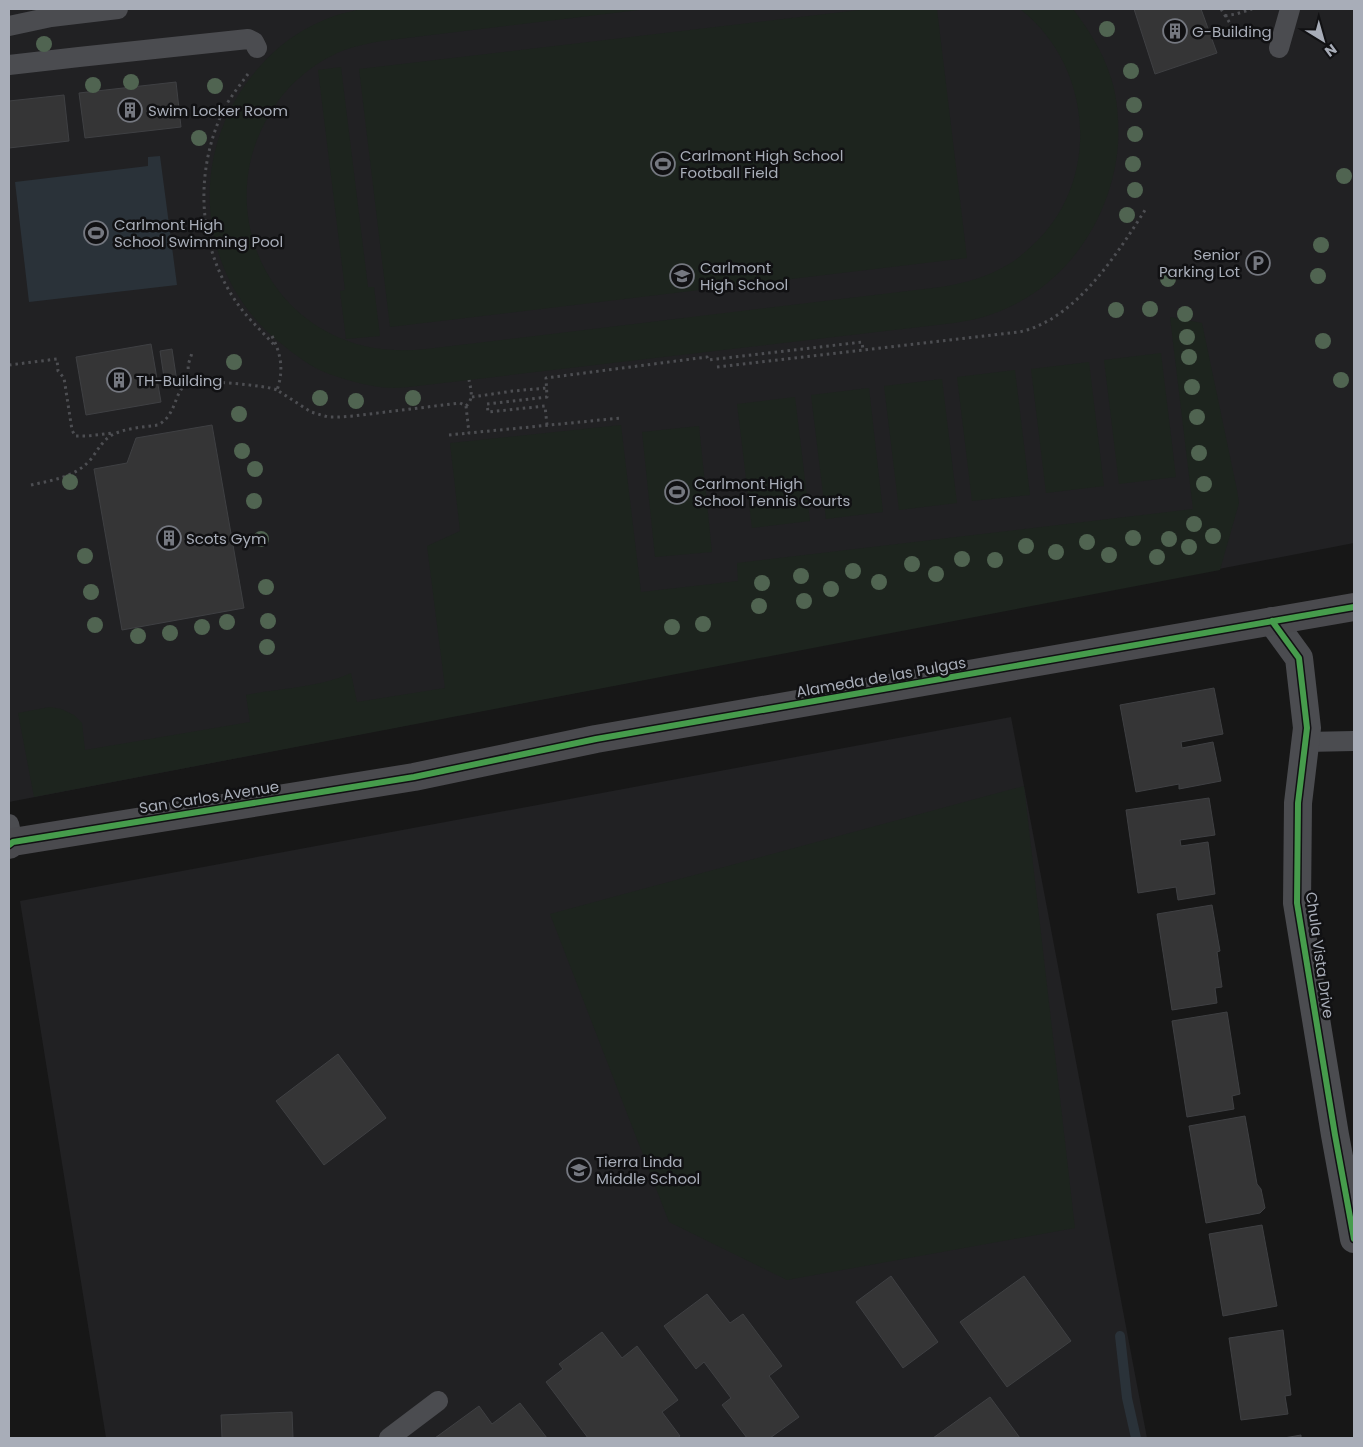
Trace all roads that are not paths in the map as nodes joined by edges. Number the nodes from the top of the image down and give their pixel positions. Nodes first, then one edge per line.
1 (118, 9) edge
2 (1290, 9) edge
3 (9, 26) edge
4 (257, 48) road end
5 (1279, 48) dead end
6 (9, 65) edge
7 (1354, 607) edge
8 (1272, 621) junction
9 (1354, 741) edge
10 (1306, 742) junction
11 (414, 777) joint
12 (10, 837) edge
13 (1354, 1239) edge
14 (438, 1401) dead end
15 (389, 1438) edge

1 - 3 lane
2 - 5 lane
4 - 6 lane
7 - 8 main road, Alameda de las Pulgas
8 - 10 street, Chula Vista Drive
8 - 11 main road, Alameda de las Pulgas
9 - 10 lane
10 - 13 street, Chula Vista Drive
11 - 12 main road, San Carlos Avenue
14 - 15 lane

